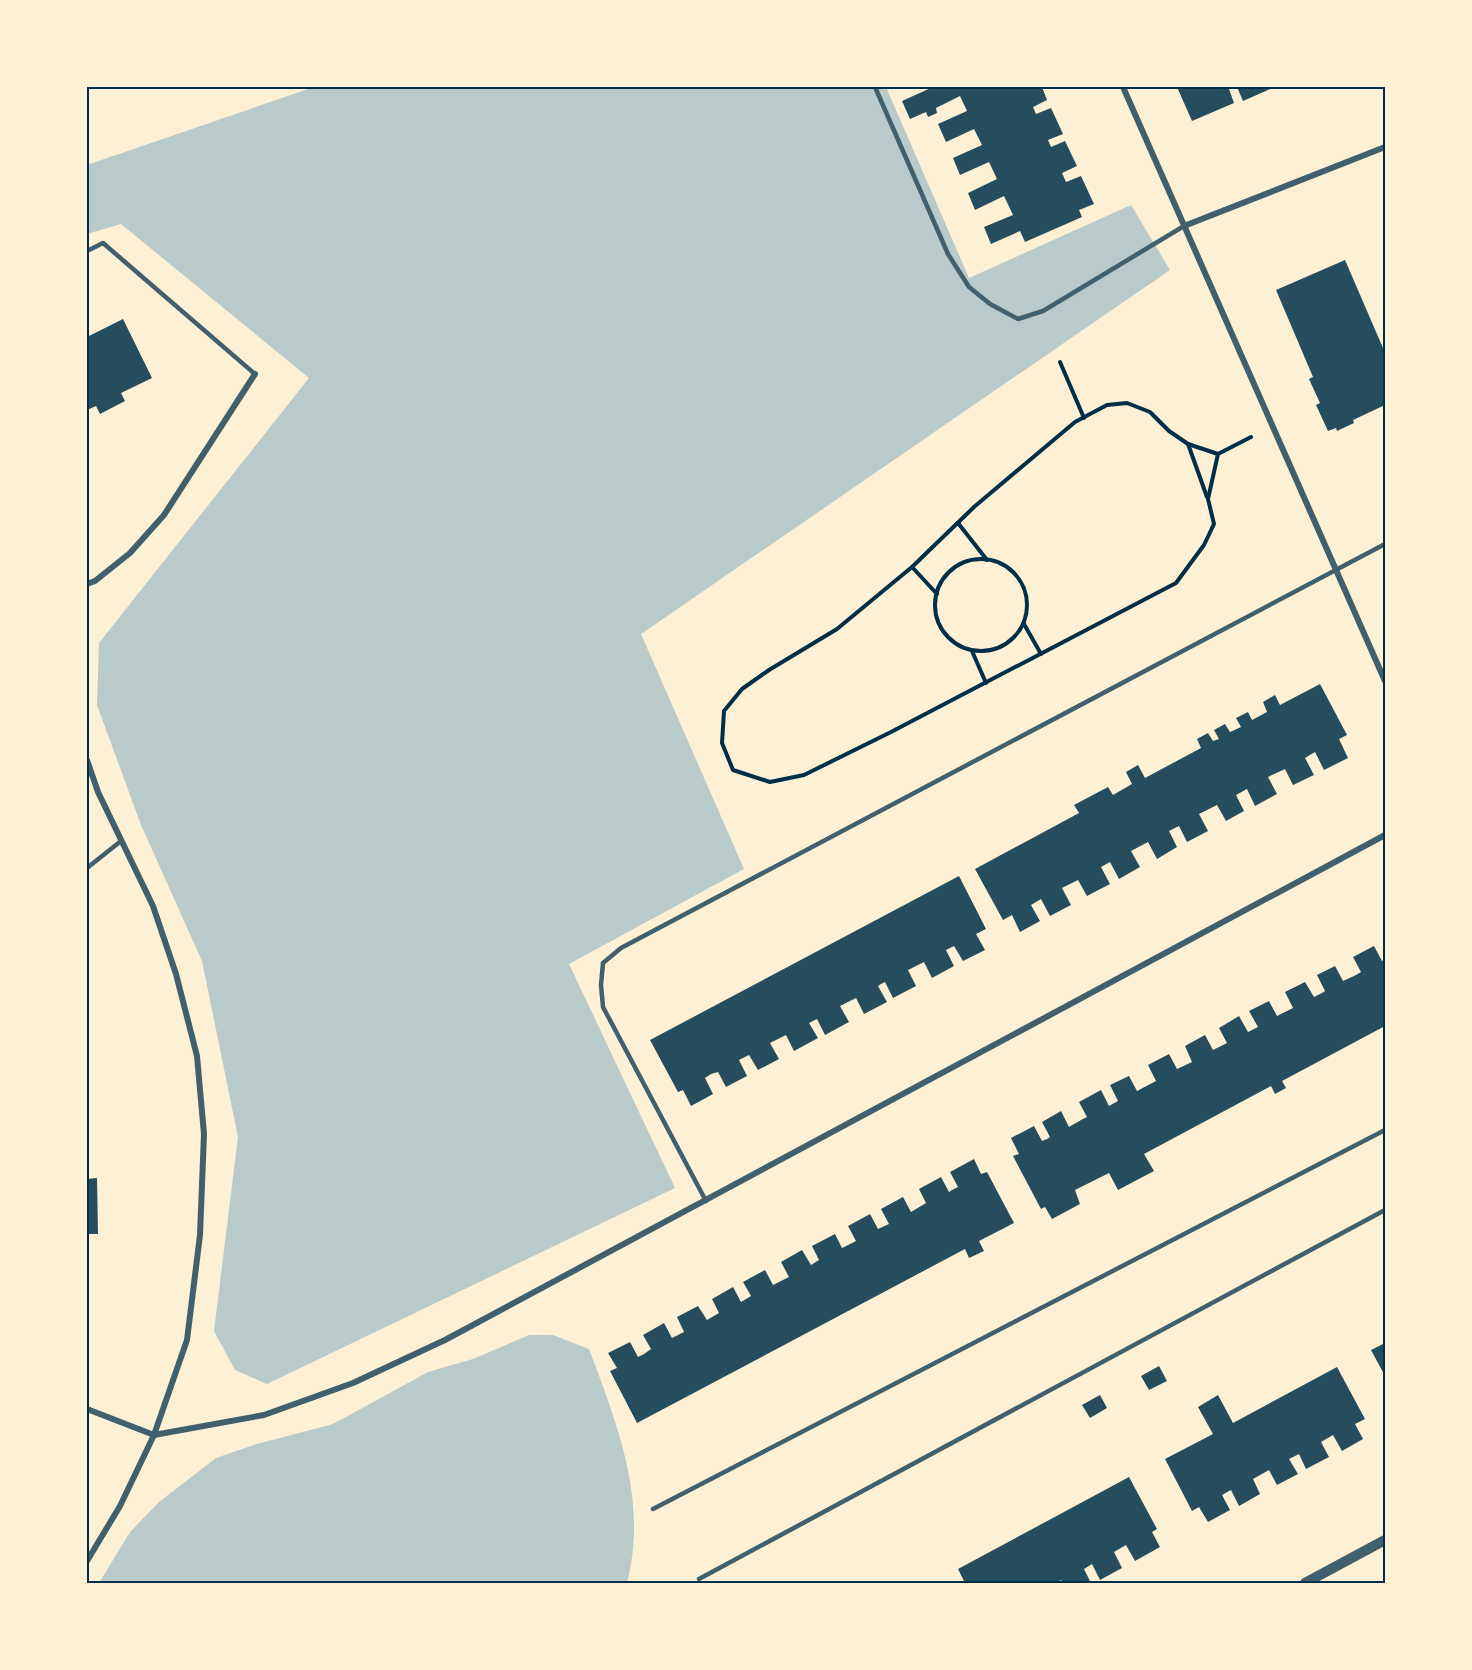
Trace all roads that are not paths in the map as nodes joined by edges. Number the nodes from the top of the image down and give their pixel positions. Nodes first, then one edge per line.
1 (875, 87) edge
2 (1123, 87) edge
3 (1385, 147) edge
4 (1184, 226) junction
5 (87, 251) edge
6 (255, 374) joint
7 (1385, 544) edge
8 (1335, 570) junction
9 (87, 584) edge
10 (1385, 681) edge
11 (87, 760) edge
12 (1385, 835) edge
13 (121, 841) junction
14 (87, 868) edge
15 (1385, 1130) edge
16 (706, 1201) junction
17 (1385, 1210) edge
18 (87, 1409) edge
19 (154, 1435) junction
20 (653, 1509) dead end
21 (1385, 1540) edge
22 (87, 1561) edge
23 (699, 1579) dead end
24 (1305, 1583) edge

1 - 4 lane
2 - 4 street
3 - 4 street
4 - 8 street
5 - 6 lane
6 - 9 street
7 - 8 lane
8 - 10 street
8 - 16 lane
11 - 13 street
12 - 16 street
13 - 14 lane
13 - 19 street
15 - 20 lane
16 - 19 street
17 - 23 lane
18 - 19 street
19 - 22 street
21 - 24 street

